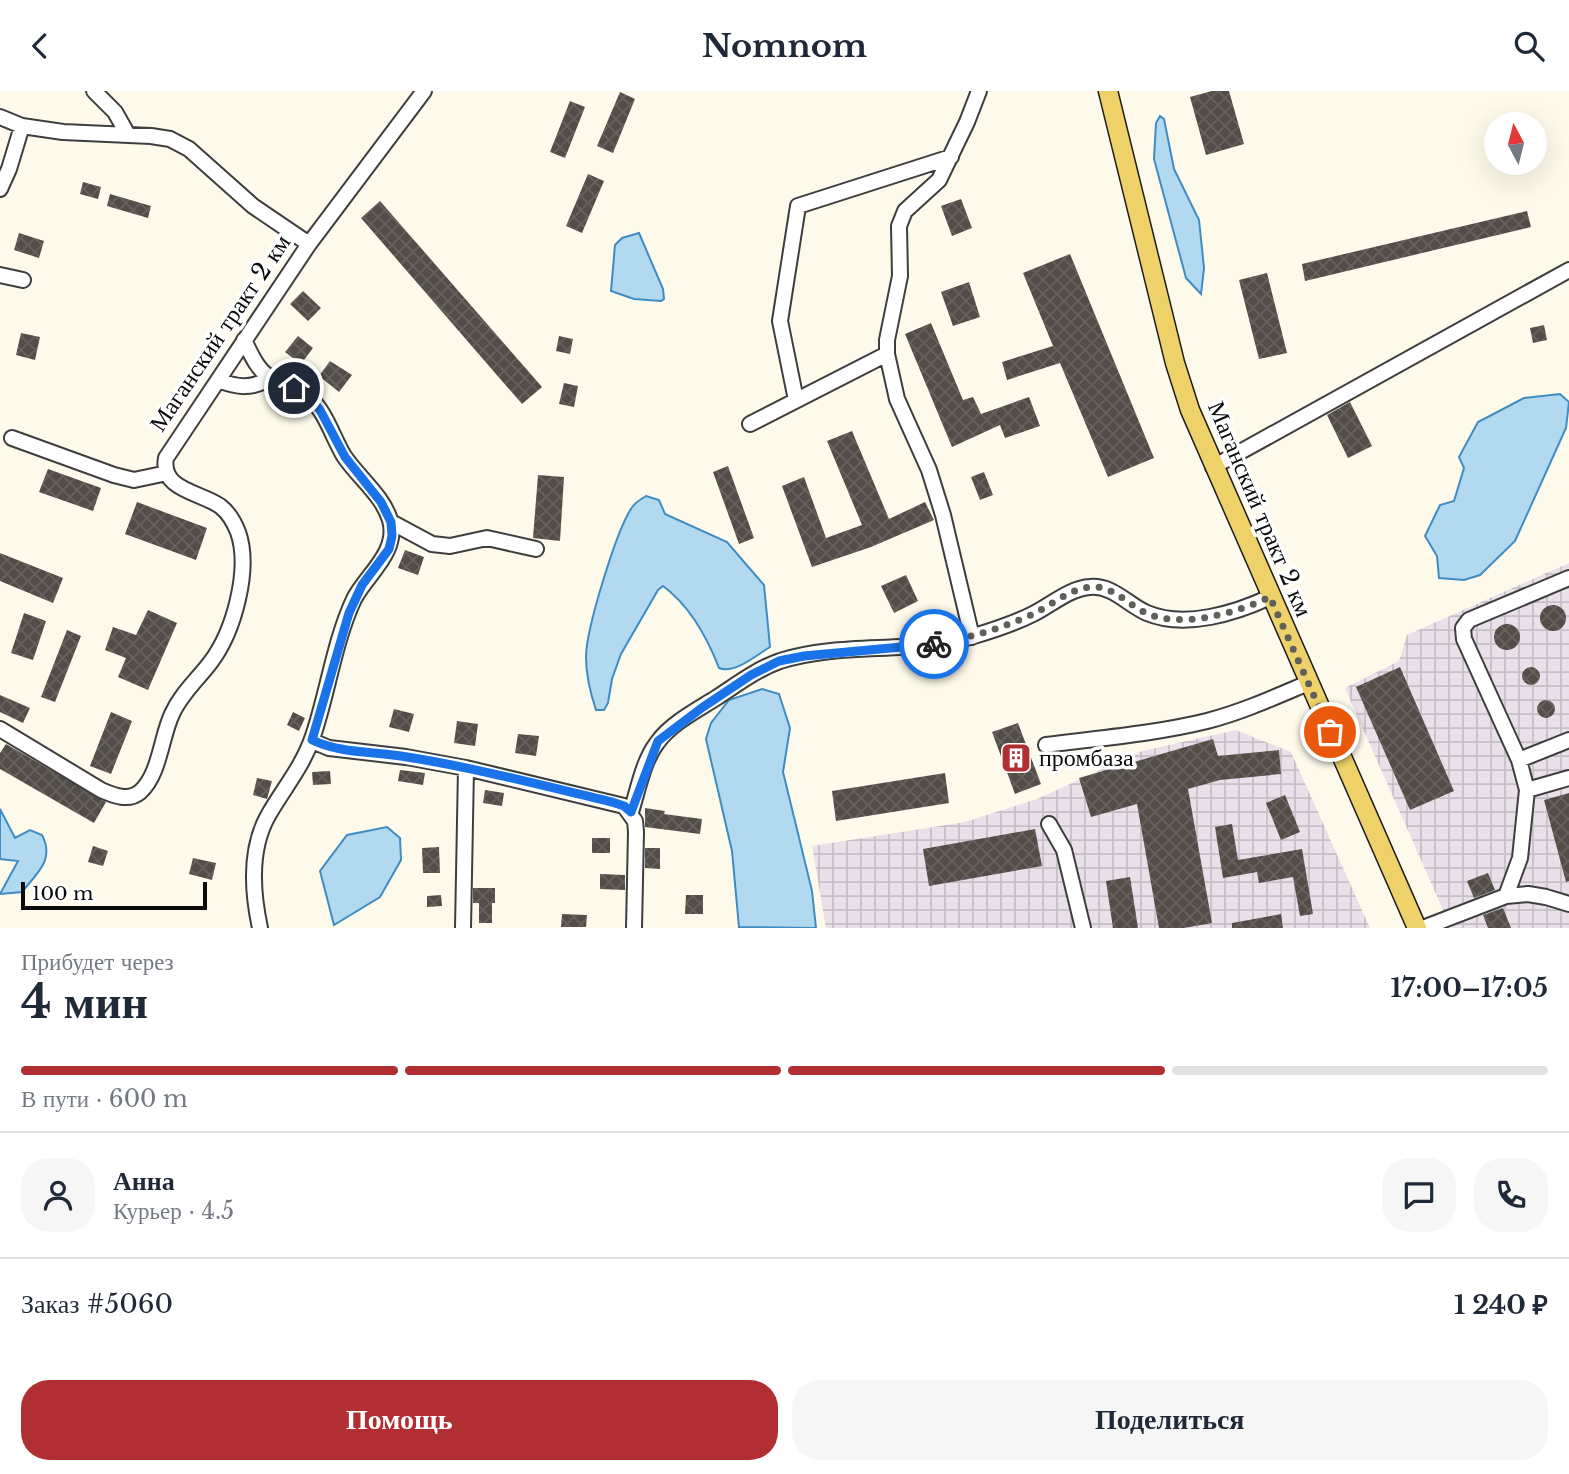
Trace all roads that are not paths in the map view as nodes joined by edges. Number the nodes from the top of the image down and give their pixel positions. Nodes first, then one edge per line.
1 (94, 91) edge
2 (424, 91) edge
3 (979, 91) edge
4 (1108, 91) edge
5 (0, 117) edge
6 (22, 126) junction
7 (128, 135) junction
8 (951, 157) junction
9 (0, 189) edge
10 (309, 244) junction
11 (1569, 270) edge
12 (0, 275) edge
13 (23, 280) dead end
14 (244, 340) junction
15 (887, 354) junction
16 (271, 378) junction
17 (218, 380) junction
18 (796, 400) junction
19 (750, 424) dead end
20 (12, 438) dead end
21 (1213, 467) junction
22 (167, 473) junction
23 (391, 522) junction
24 (536, 549) dead end
25 (1569, 578) edge
26 (1270, 597) junction
27 (972, 637) junction
28 (1308, 684) junction
29 (0, 729) edge
30 (312, 740) junction
31 (1569, 740) edge
32 (1046, 745) dead end
33 (1520, 760) junction
34 (466, 768) junction
35 (1569, 778) edge
36 (1527, 790) junction
37 (631, 812) junction
38 (1049, 824) dead end
39 (1506, 896) junction
40 (1569, 904) edge
41 (639, 927) edge
42 (260, 928) edge
43 (463, 928) edge
44 (1083, 928) edge
45 (1417, 928) edge
46 (1423, 928) edge

1 - 7 street
2 - 10 street, Маганский тракт 2 км
3 - 8 street
4 - 21 main road, Маганский тракт 2 км
5 - 6 street
6 - 7 street
6 - 9 street
7 - 10 street
8 - 15 street
8 - 18 street
10 - 14 street, Маганский тракт 2 км
11 - 21 street
12 - 13 street
14 - 16 street
14 - 17 street, Маганский тракт 2 км
15 - 18 street
15 - 27 street
16 - 17 street
16 - 23 street
17 - 22 street, Маганский тракт 2 км
18 - 19 street
20 - 22 street
21 - 26 main road, Маганский тракт 2 км
22 - 29 street, Маганский тракт 2 км
23 - 24 street
23 - 30 street
25 - 33 street
26 - 27 street
26 - 28 main road, Маганский тракт 2 км
27 - 37 street
28 - 32 street
28 - 45 main road, Маганский тракт 2 км
30 - 34 street
30 - 42 street
31 - 33 street
33 - 36 street
34 - 37 street
34 - 43 street
35 - 36 street
36 - 39 street
37 - 41 street
38 - 44 street
39 - 40 street
39 - 46 street

